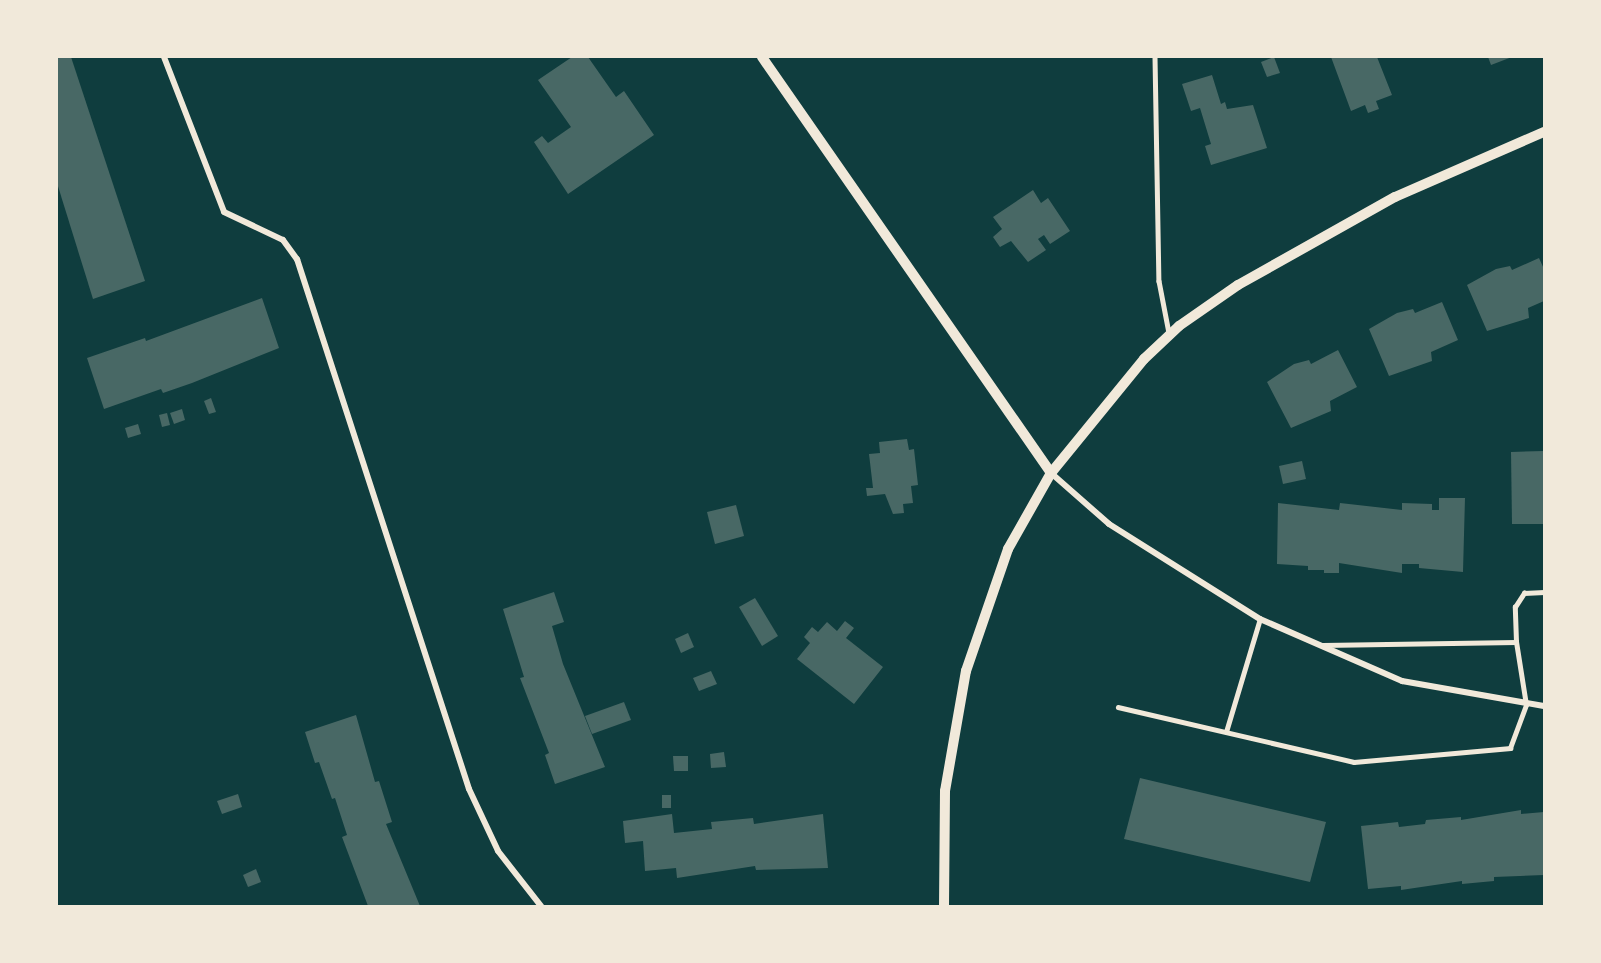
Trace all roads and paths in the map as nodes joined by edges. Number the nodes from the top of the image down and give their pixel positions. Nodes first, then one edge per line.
1 (164, 57) edge
2 (762, 57) edge
3 (1155, 57) edge
4 (1544, 132) edge
5 (1169, 336) junction
6 (1051, 473) junction
7 (1544, 592) edge
8 (1260, 619) junction
9 (1516, 642) junction
10 (1316, 645) junction
11 (1526, 705) junction
12 (1544, 705) edge
13 (1118, 707) dead end
14 (1226, 732) junction
15 (541, 906) edge
16 (944, 906) edge

1 - 15 street
2 - 6 street
3 - 5 lane
4 - 5 street
5 - 6 street
6 - 8 street
6 - 16 street
7 - 9 lane
8 - 10 street
8 - 14 lane
9 - 10 lane
9 - 11 lane
10 - 11 street
11 - 12 street
11 - 14 lane
13 - 14 lane

